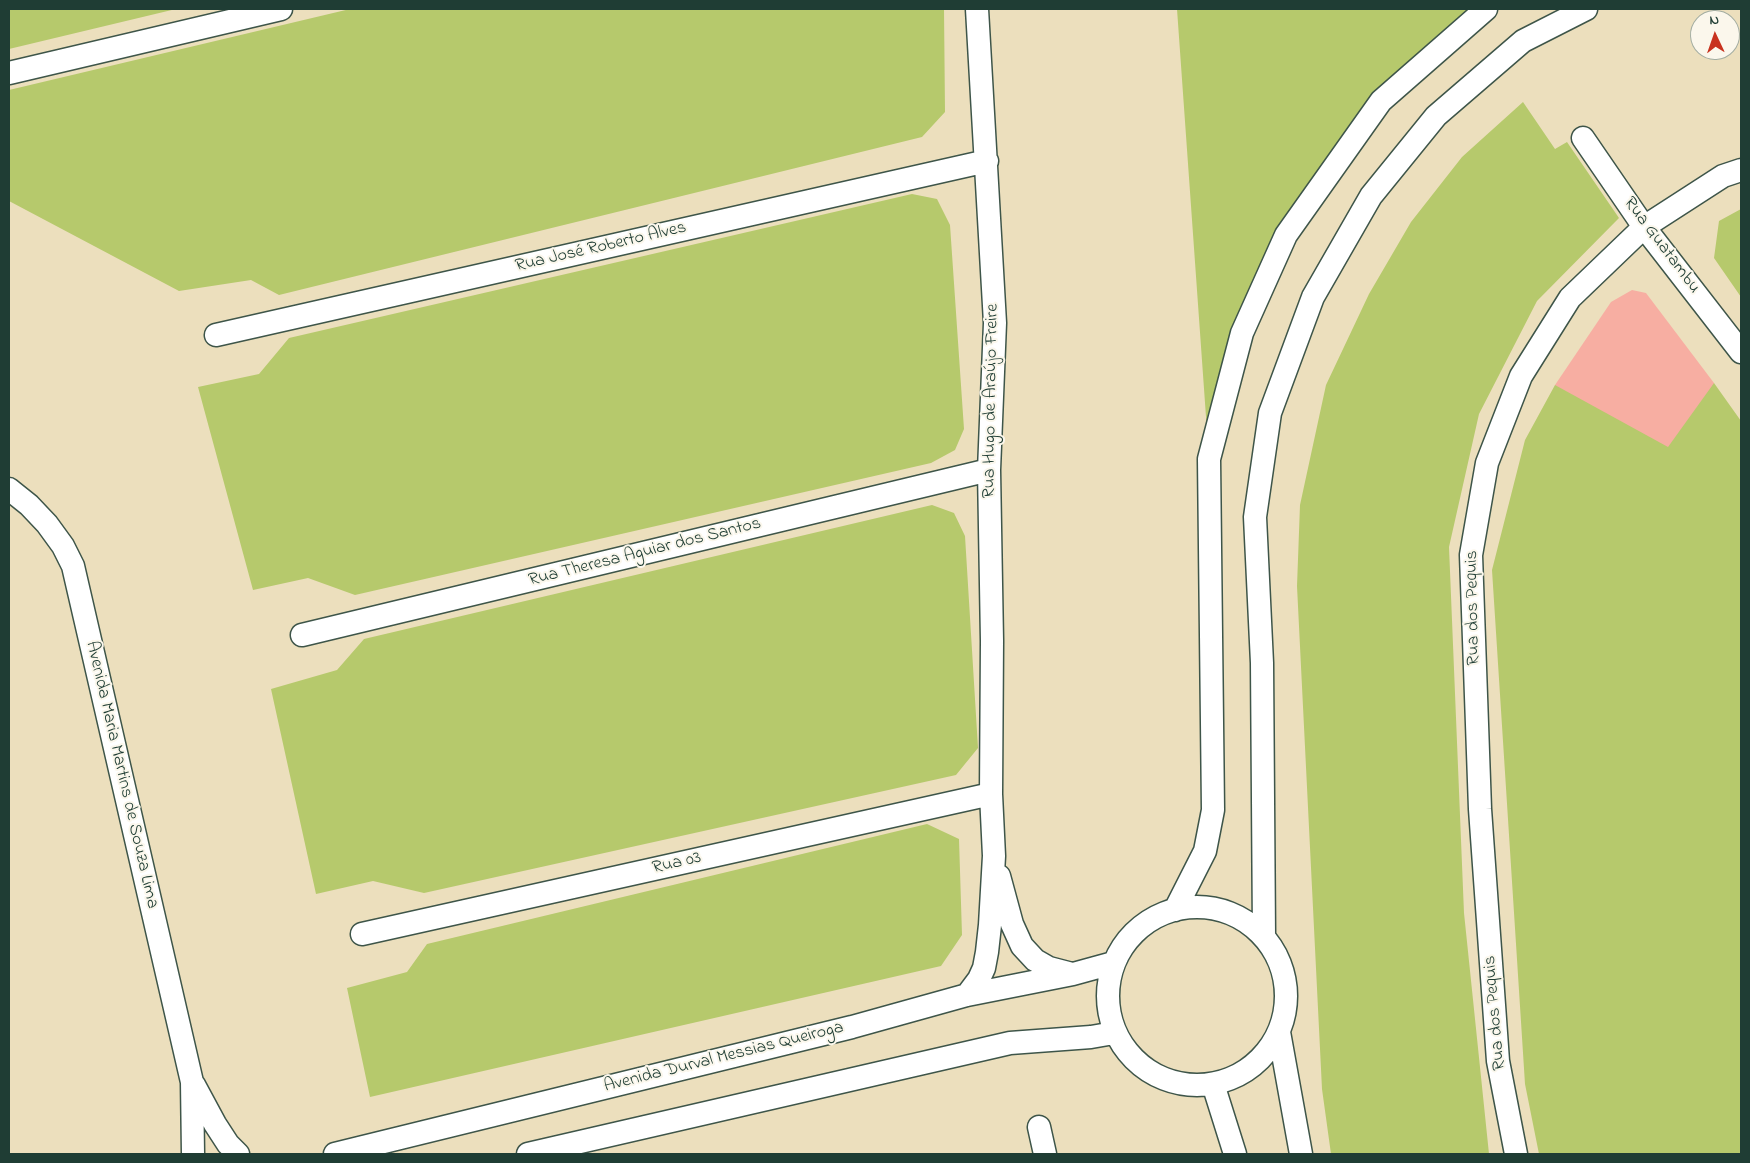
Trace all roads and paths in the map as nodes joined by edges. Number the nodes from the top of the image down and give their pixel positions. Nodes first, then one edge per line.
1 (282, 9) edge
2 (977, 9) edge
3 (1486, 9) edge
4 (1586, 9) edge
5 (9, 73) edge
6 (1583, 138) dead end
7 (987, 160) junction
8 (1741, 170) edge
9 (1644, 226) junction
10 (216, 335) dead end
11 (1741, 352) edge
12 (989, 470) junction
13 (9, 489) edge
14 (302, 635) dead end
15 (991, 794) junction
16 (994, 856) junction
17 (1175, 910) junction
18 (362, 934) dead end
19 (1264, 936) junction
20 (1113, 963) junction
21 (1073, 974) junction
22 (966, 995) junction
23 (1279, 1032) junction
24 (1114, 1033) junction
25 (192, 1082) junction
26 (1213, 1084) junction
27 (1039, 1127) dead end
28 (193, 1154) edge
29 (238, 1154) edge
30 (335, 1154) edge
31 (528, 1154) edge
32 (1045, 1154) edge
33 (1235, 1154) edge
34 (1301, 1154) edge
35 (1516, 1154) edge

1 - 5 street
2 - 7 street, Rua Hugo de Araújo Freire
3 - 17 street
4 - 19 street
6 - 9 street, Rua Guatambu
7 - 10 street, Rua José Roberto Alves
7 - 12 street, Rua Hugo de Araújo Freire
8 - 9 street, Rua dos Pequis
9 - 11 street, Rua Guatambu
9 - 35 street, Rua dos Pequis
12 - 14 street, Rua Theresa Aguiar dos Santos
12 - 15 street, Rua Hugo de Araújo Freire
13 - 25 street, Avenida Maria Martins de Souza Lima
15 - 16 street, Rua Hugo de Araújo Freire
15 - 18 street, Rua 03
16 - 21 street
16 - 22 street
17 - 19 street
17 - 20 street
19 - 23 street
20 - 21 street, Avenida Durval Messias Queiroga
20 - 24 street
21 - 22 street, Avenida Durval Messias Queiroga
22 - 30 street, Avenida Durval Messias Queiroga
23 - 26 street
23 - 34 street
24 - 26 street
24 - 31 street
25 - 28 street, Avenida Maria Martins de Souza Lima
25 - 29 street, Avenida Maria Martins de Souza Lima
26 - 33 street
27 - 32 street

